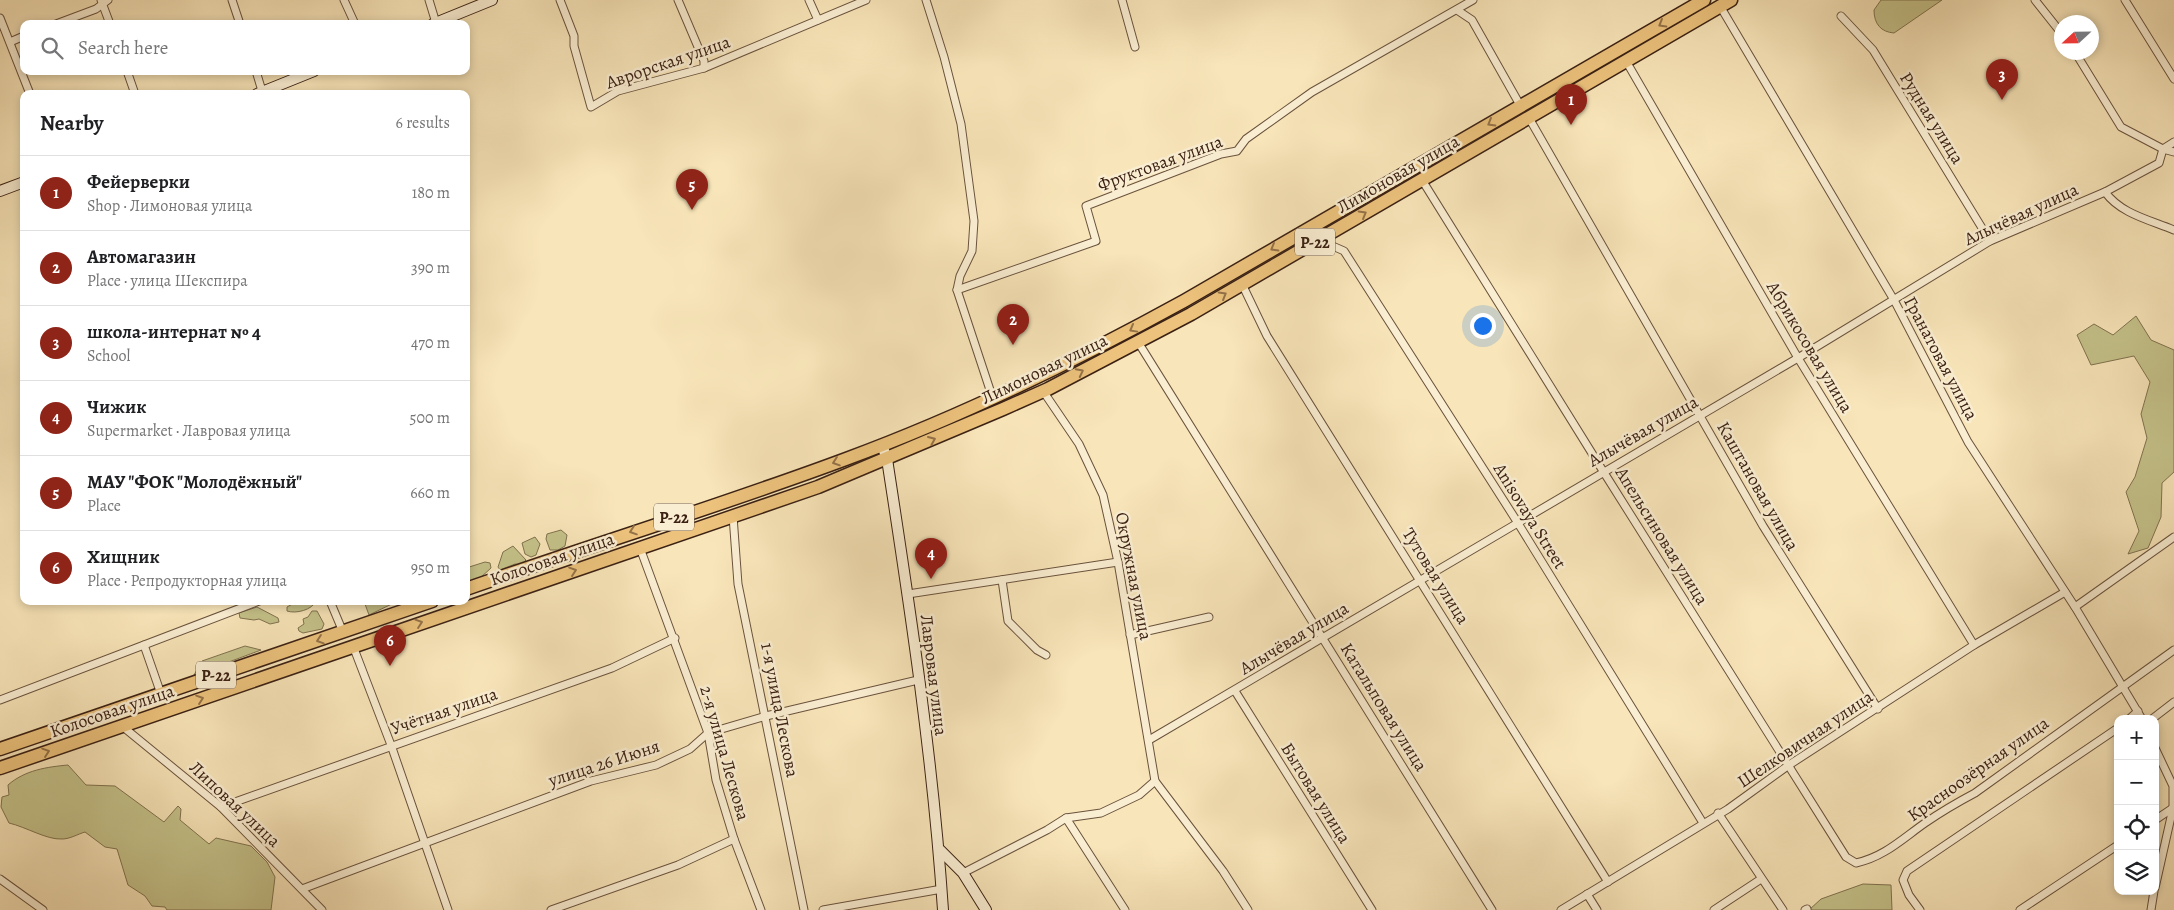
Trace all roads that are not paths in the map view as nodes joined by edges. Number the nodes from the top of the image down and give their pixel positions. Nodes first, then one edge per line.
1 (232, 0) edge
2 (344, 0) edge
3 (429, 0) edge
4 (492, 0) edge
5 (560, 0) edge
6 (678, 0) edge
7 (809, 0) edge
8 (866, 0) edge
9 (926, 0) edge
10 (1122, 0) edge
11 (1474, 0) edge
12 (1704, 0) edge
13 (2035, 0) edge
14 (2125, 0) edge
15 (104, 1) edge
16 (1726, 3) edge
17 (1457, 10) junction
18 (1841, 16) dead end
19 (0, 18) edge
20 (67, 20) edge
21 (109, 20) edge
22 (239, 20) edge
23 (353, 20) edge
24 (434, 20) edge
25 (442, 20) edge
26 (818, 20) junction
27 (2054, 24) edge
28 (20, 38) edge
29 (10, 42) junction
30 (1135, 47) dead end
31 (1626, 60) junction
32 (2081, 60) edge
33 (20, 68) edge
34 (704, 68) junction
35 (23, 75) edge
36 (128, 75) edge
37 (257, 75) edge
38 (304, 75) edge
39 (2174, 79) edge
40 (28, 90) edge
41 (134, 90) edge
42 (259, 90) edge
43 (267, 90) edge
44 (1520, 106) junction
45 (1528, 118) junction
46 (2174, 142) edge
47 (2163, 149) junction
48 (2174, 152) edge
49 (1422, 180) junction
50 (20, 184) edge
51 (0, 191) edge
52 (2105, 192) junction
53 (2174, 230) edge
54 (1318, 240) junction
55 (1990, 241) junction
56 (1242, 284) junction
57 (957, 290) junction
58 (1894, 300) junction
59 (1138, 342) junction
60 (1798, 358) junction
61 (1042, 391) junction
62 (993, 399) junction
63 (1700, 415) junction
64 (882, 445) junction
65 (887, 459) junction
66 (1603, 471) junction
67 (733, 516) junction
68 (1517, 523) junction
69 (2174, 537) edge
70 (640, 548) junction
71 (1118, 562) junction
72 (1002, 580) junction
73 (1421, 580) junction
74 (470, 588) edge
75 (2065, 592) junction
76 (908, 594) junction
77 (248, 605) edge
78 (332, 605) edge
79 (421, 605) edge
80 (2074, 607) junction
81 (1209, 617) dead end
82 (343, 632) junction
83 (1130, 635) junction
84 (675, 638) junction
85 (1324, 638) junction
86 (144, 644) junction
87 (1974, 645) junction
88 (353, 646) junction
89 (2174, 650) edge
90 (1046, 655) dead end
91 (918, 680) junction
92 (2124, 687) junction
93 (1235, 692) junction
94 (161, 694) junction
95 (0, 700) edge
96 (2174, 702) edge
97 (1878, 709) junction
98 (2138, 711) junction
99 (2134, 715) edge
100 (2140, 715) edge
101 (2157, 715) edge
102 (766, 716) junction
103 (122, 726) junction
104 (2114, 731) edge
105 (708, 733) junction
106 (1149, 740) junction
107 (391, 745) junction
108 (0, 749) edge
109 (2159, 756) edge
110 (1789, 765) junction
111 (0, 768) edge
112 (1155, 781) junction
113 (2173, 786) edge
114 (221, 806) junction
115 (2173, 808) edge
116 (1718, 813) junction
117 (2159, 817) edge
118 (1066, 818) junction
119 (1703, 823) junction
120 (734, 839) junction
121 (424, 844) junction
122 (2114, 848) edge
123 (940, 850) junction
124 (1846, 857) joint
125 (2159, 871) edge
126 (963, 873) junction
127 (0, 879) edge
128 (1761, 879) junction
129 (1608, 882) junction
130 (302, 889) junction
131 (942, 889) junction
132 (1587, 894) junction
133 (2154, 895) edge
134 (43, 910) edge
135 (322, 910) edge
136 (448, 910) edge
137 (551, 910) edge
138 (761, 910) edge
139 (804, 910) edge
140 (823, 910) edge
141 (943, 910) edge
142 (986, 910) edge
143 (1125, 910) edge
144 (1248, 910) edge
145 (1372, 910) edge
146 (1492, 910) edge
147 (1561, 910) edge
148 (1597, 910) edge
149 (1714, 910) edge
150 (1783, 910) edge
151 (1920, 910) edge
152 (2020, 910) edge
153 (2150, 910) edge

1 - 22 street
2 - 23 street
3 - 24 street
4 - 25 street
5 - 34 street, Аврорская улица
6 - 34 street
7 - 26 street
8 - 26 street, Аврорская улица
9 - 57 street
10 - 30 street
11 - 17 street, Фруктовая улица
12 -> 44 highway, Лимоновая улица / Р-22
13 - 27 street
14 - 39 street
15 - 20 street
15 - 21 street
16 - 31 highway, Лимоновая улица / Р-22
16 - 58 street, Гранатовая улица
17 - 44 street
17 - 57 street, Фруктовая улица
18 - 55 street, Рудная улица
19 - 29 street
26 - 34 street, Аврорская улица
28 - 29 street
29 - 33 street
31 - 45 highway, Лимоновая улица / Р-22
31 - 60 street, Абрикосовая улица
32 - 47 street
35 - 40 street
36 - 41 street
37 - 42 street
38 - 43 street
44 -> 62 highway, Лимоновая улица / Р-22
45 - 49 highway, Лимоновая улица / Р-22
45 - 63 street, Каштановая улица
46 - 47 street
47 - 48 street
47 - 52 street, Алычёвая улица
54 -> 49 highway, Лимоновая улица / Р-22
49 - 66 street, Апельсиновая улица
50 - 51 street
52 - 53 street
52 - 55 street, Алычёвая улица
54 - 56 highway, Лимоновая улица / Р-22
54 - 68 street, Anisovaya Street
55 - 58 street, Алычёвая улица
59 -> 56 highway, Лимоновая улица / Р-22
56 - 73 street, Тутовая улица
57 - 62 street
58 - 60 street, Алычёвая улица
58 - 75 street, Гранатовая улица
61 -> 59 highway, Лимоновая улица / Р-22
59 - 85 street, Катальповая улица
60 - 63 street, Алычёвая улица
60 - 87 street, Абрикосовая улица
65 -> 61 highway, Лимоновая улица / Р-22
61 - 71 street, Окружная улица
62 - 64 highway, Лимоновая улица / Р-22
63 - 66 street, Алычёвая улица
63 - 97 street, Каштановая улица
64 - 65 street, Лавровая улица
64 -> 74 highway, Колосовая улица / Р-22
65 - 67 highway, Колосовая улица / Р-22
65 - 76 street, Лавровая улица
66 - 68 street, Алычёвая улица
66 - 110 street, Апельсиновая улица
67 - 70 highway, Колосовая улица / Р-22
67 - 102 street, 1-я улица Лескова
68 - 73 street, Алычёвая улица
68 - 119 street, Anisovaya Street
69 - 80 street
70 - 84 street, 2-я улица Лескова
88 -> 70 highway, Колосовая улица / Р-22
71 - 72 street
71 - 83 street, Окружная улица
72 - 76 street
72 - 90 street
73 - 85 street, Алычёвая улица
73 - 129 street, Тутовая улица
75 - 80 street, Гранатовая улица
75 - 87 street, Шелковичная улица
76 - 91 street, Лавровая улица
77 - 86 street
78 - 82 street
79 - 82 highway, Колосовая улица / Р-22
80 - 92 street, Гранатовая улица
81 - 83 street
82 -> 94 highway, Колосовая улица / Р-22
83 - 106 street, Окружная улица
84 - 105 street, 2-я улица Лескова
84 - 107 street, Учётная улица
85 - 93 street, Алычёвая улица
85 - 146 street, Катальповая улица
86 - 94 street
86 - 95 street
87 - 97 street, Шелковичная улица
103 -> 88 highway, Колосовая улица / Р-22
88 - 107 street
89 - 92 street
91 - 102 street, улица 26 Июня
91 - 123 street, Лавровая улица
92 - 98 street, Гранатовая улица
92 - 124 street, Красноозёрная улица
93 - 106 street, Алычёвая улица
93 - 145 street, Бытовая улица
94 - 108 highway, Колосовая улица / Р-22
96 - 101 street
97 - 110 street, Шелковичная улица
98 - 99 street
98 - 100 street, Гранатовая улица
102 - 105 street, улица 26 Июня
102 - 139 street, 1-я улица Лескова
111 -> 103 highway, Колосовая улица / Р-22
103 - 114 street, Липовая улица
104 - 151 street
105 - 120 street, 2-я улица Лескова
105 - 121 street, улица 26 Июня
106 - 112 street, Окружная улица
107 - 114 street, Учётная улица
107 - 121 street
109 - 113 street
110 - 116 street, Шелковичная улица
110 - 124 street, Апельсиновая улица
112 - 118 street
112 - 144 street
113 - 115 street
114 - 130 street, Липовая улица
115 - 117 street
115 - 125 street
116 - 119 street, Шелковичная улица
116 - 128 street
118 - 126 street
118 - 143 street
119 - 129 street, Шелковичная улица
120 - 137 street
120 - 138 street, 2-я улица Лескова
121 - 130 street, улица 26 Июня
121 - 136 street
122 - 152 street
123 - 126 street
123 - 131 street, Лавровая улица
126 - 142 street
127 - 134 street
128 - 149 street
128 - 150 street
129 - 132 street, Шелковичная улица
130 - 135 street, Липовая улица
131 - 140 street
131 - 141 street, Лавровая улица
132 - 147 street, Шелковичная улица
132 - 148 street
133 - 153 street

